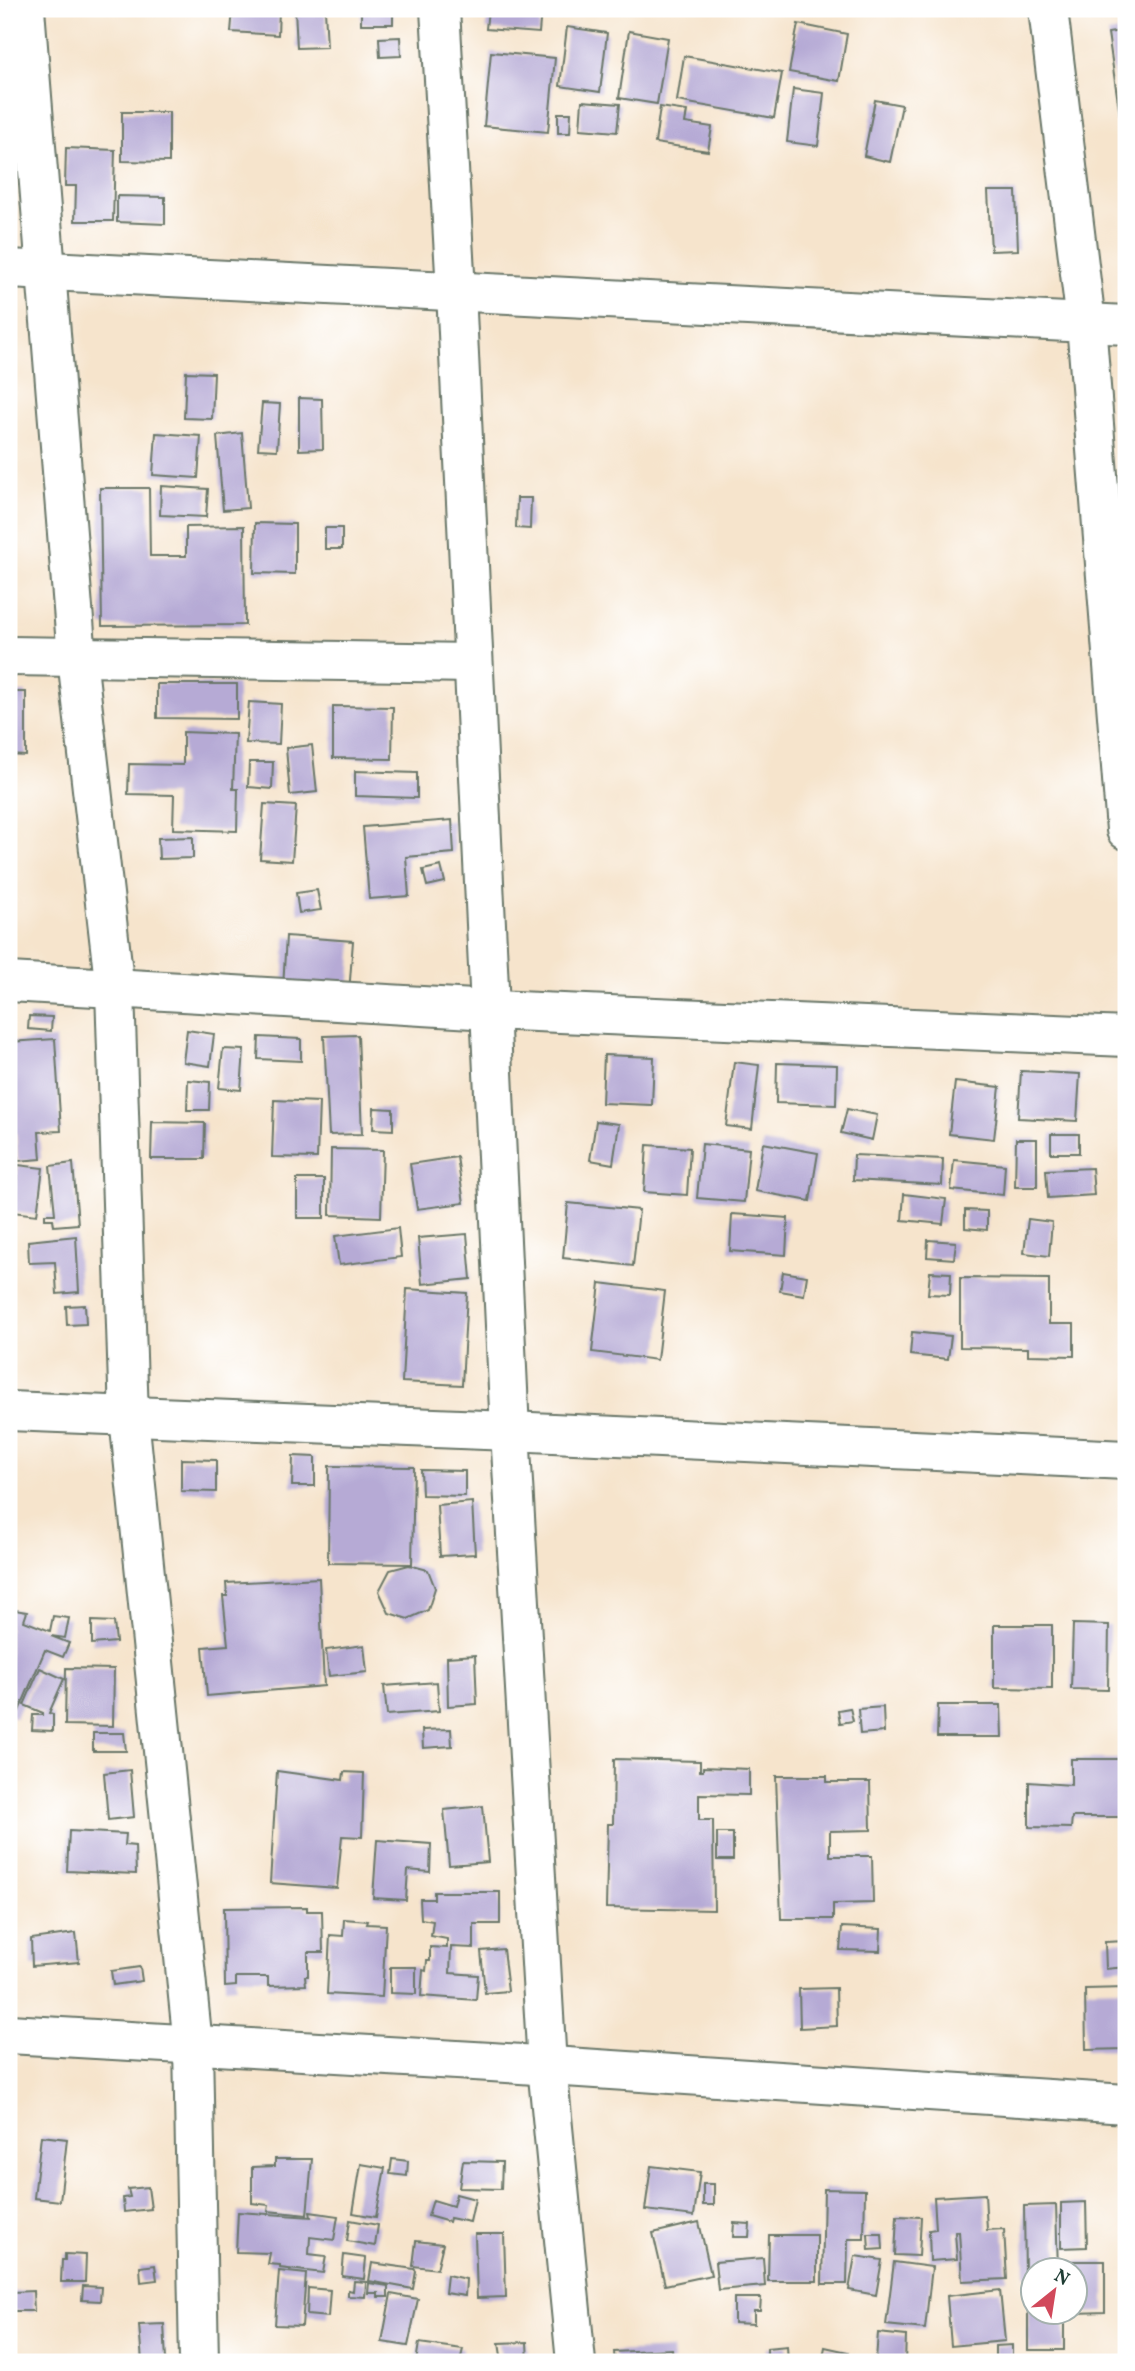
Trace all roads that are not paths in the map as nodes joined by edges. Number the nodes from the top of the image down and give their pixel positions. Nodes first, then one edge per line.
1 (25, 9) edge
2 (440, 9) edge
3 (1048, 9) edge
4 (27, 270) edge
5 (456, 291) junction
6 (1086, 323) junction
7 (1126, 325) edge
8 (9, 656) edge
9 (77, 658) junction
10 (473, 663) junction
11 (1126, 830) edge
12 (9, 982) edge
13 (115, 990) junction
14 (491, 1010) junction
15 (1126, 1037) edge
16 (9, 1411) edge
17 (129, 1418) junction
18 (510, 1431) junction
19 (1126, 1460) edge
20 (9, 2034) edge
21 (193, 2045) junction
22 (547, 2066) junction
23 (1126, 2104) edge
24 (199, 2362) edge
25 (576, 2362) edge

1 - 4 street
2 - 5 street
3 - 6 street
4 - 5 street
4 - 9 street
5 - 6 street
5 - 10 street
6 - 7 street
6 - 11 street
8 - 9 street
9 - 10 street
9 - 13 street
10 - 14 street
12 - 13 street
13 - 14 street
13 - 17 street
14 - 15 street
14 - 18 street
16 - 17 street
17 - 18 street
17 - 21 street
18 - 19 street
18 - 22 street
20 - 21 street
21 - 22 street
21 - 24 street
22 - 23 street
22 - 25 street

